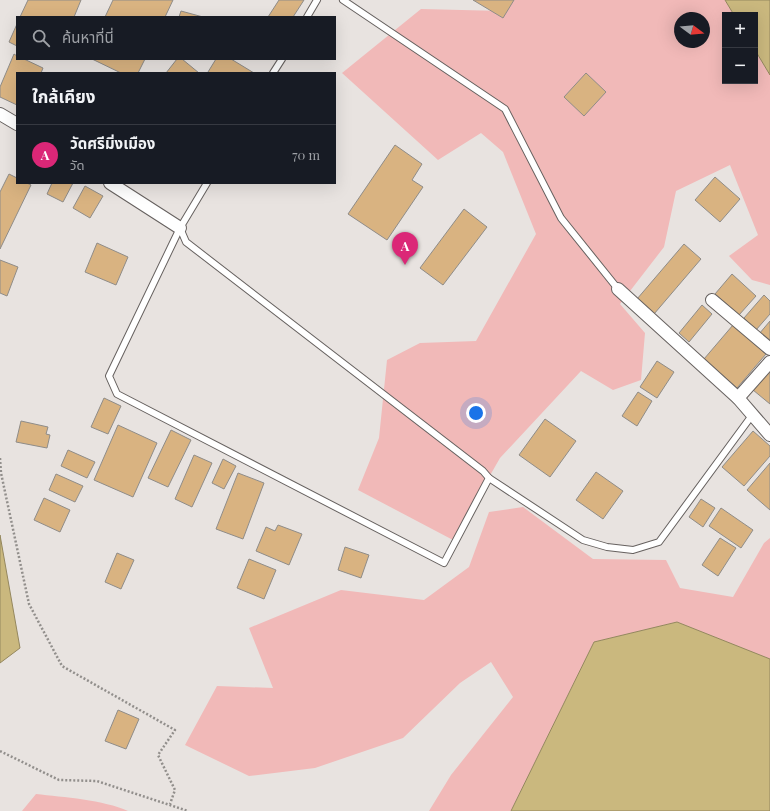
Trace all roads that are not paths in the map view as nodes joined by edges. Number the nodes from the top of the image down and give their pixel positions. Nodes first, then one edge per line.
1 (317, 0) edge
2 (343, 0) edge
3 (308, 16) edge
4 (281, 60) edge
5 (274, 72) edge
6 (0, 114) edge
7 (16, 123) edge
8 (112, 184) edge
9 (206, 184) edge
10 (180, 228) junction
11 (618, 289) joint
12 (712, 300) dead end
13 (770, 350) edge
14 (770, 362) edge
15 (738, 398) junction
16 (753, 414) junction
17 (770, 435) edge
18 (489, 478) junction

1 - 3 lane
2 - 11 lane
4 - 5 lane
6 - 7 street
8 - 10 street
9 - 10 lane
10 - 18 lane
10 - 18 lane
11 - 15 street
12 - 13 street
14 - 15 street
15 - 16 street
16 - 17 street
16 - 18 lane

